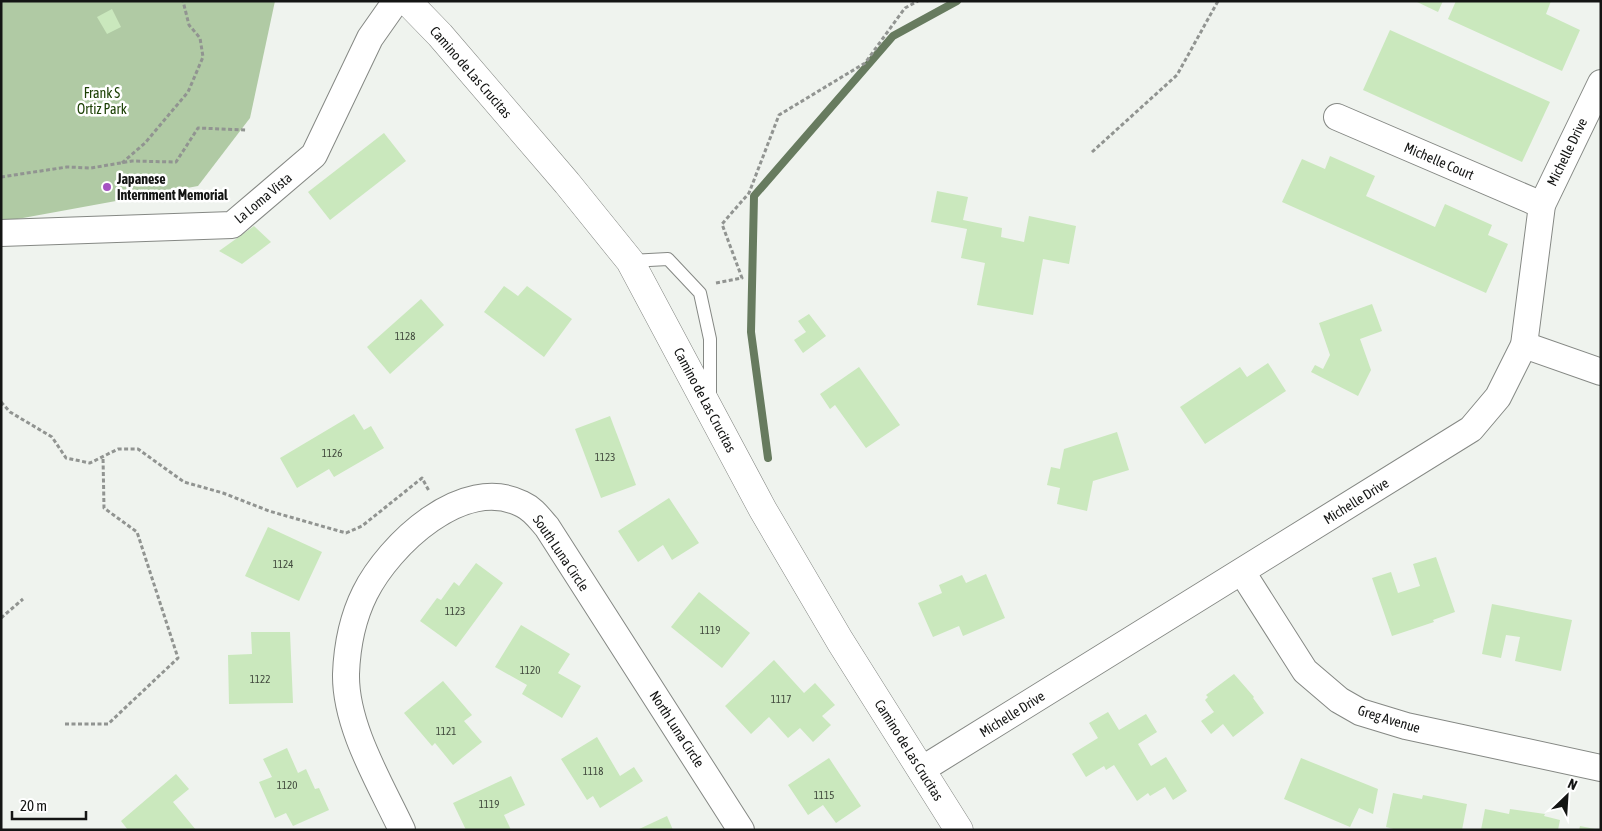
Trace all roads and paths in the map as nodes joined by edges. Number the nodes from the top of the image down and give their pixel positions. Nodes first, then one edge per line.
1 (183, 1) edge
2 (396, 1) edge
3 (407, 1) edge
4 (918, 1) edge
5 (1218, 1) edge
6 (1601, 83) edge
7 (1337, 117) dead end
8 (246, 130) dead end
9 (1092, 152) dead end
10 (121, 163) junction
11 (1, 177) edge
12 (1542, 205) junction
13 (1, 234) edge
14 (630, 261) junction
15 (700, 293) junction
16 (1524, 345) junction
17 (1601, 372) edge
18 (1, 402) edge
19 (710, 410) junction
20 (102, 457) junction
21 (441, 514) junction
22 (1242, 572) junction
23 (23, 599) dead end
24 (1, 618) edge
25 (612, 629) joint
26 (65, 724) dead end
27 (1601, 768) edge
28 (921, 770) junction
29 (402, 830) edge
30 (742, 830) edge
31 (959, 830) edge

1 - 10 path
2 - 13 street, La Loma Vista
3 - 14 street, Camino de Las Crucitas
4 - 15 path
5 - 9 path
6 - 12 street, Michelle Drive
7 - 12 street, Michelle Court
8 - 10 path
10 - 11 path
12 - 16 street, Michelle Drive
14 - 15 lane
14 - 19 street, Camino de Las Crucitas
15 - 19 lane
16 - 17 street
16 - 22 street, Michelle Drive
18 - 20 path
19 - 28 street, Camino de Las Crucitas
20 - 21 path
20 - 26 path
21 - 25 street, South Luna Circle
21 - 29 street, South Luna Circle
22 - 27 street, Greg Avenue
22 - 28 street, Michelle Drive
23 - 24 path
25 - 30 street, North Luna Circle
28 - 31 street, Camino de Las Crucitas

